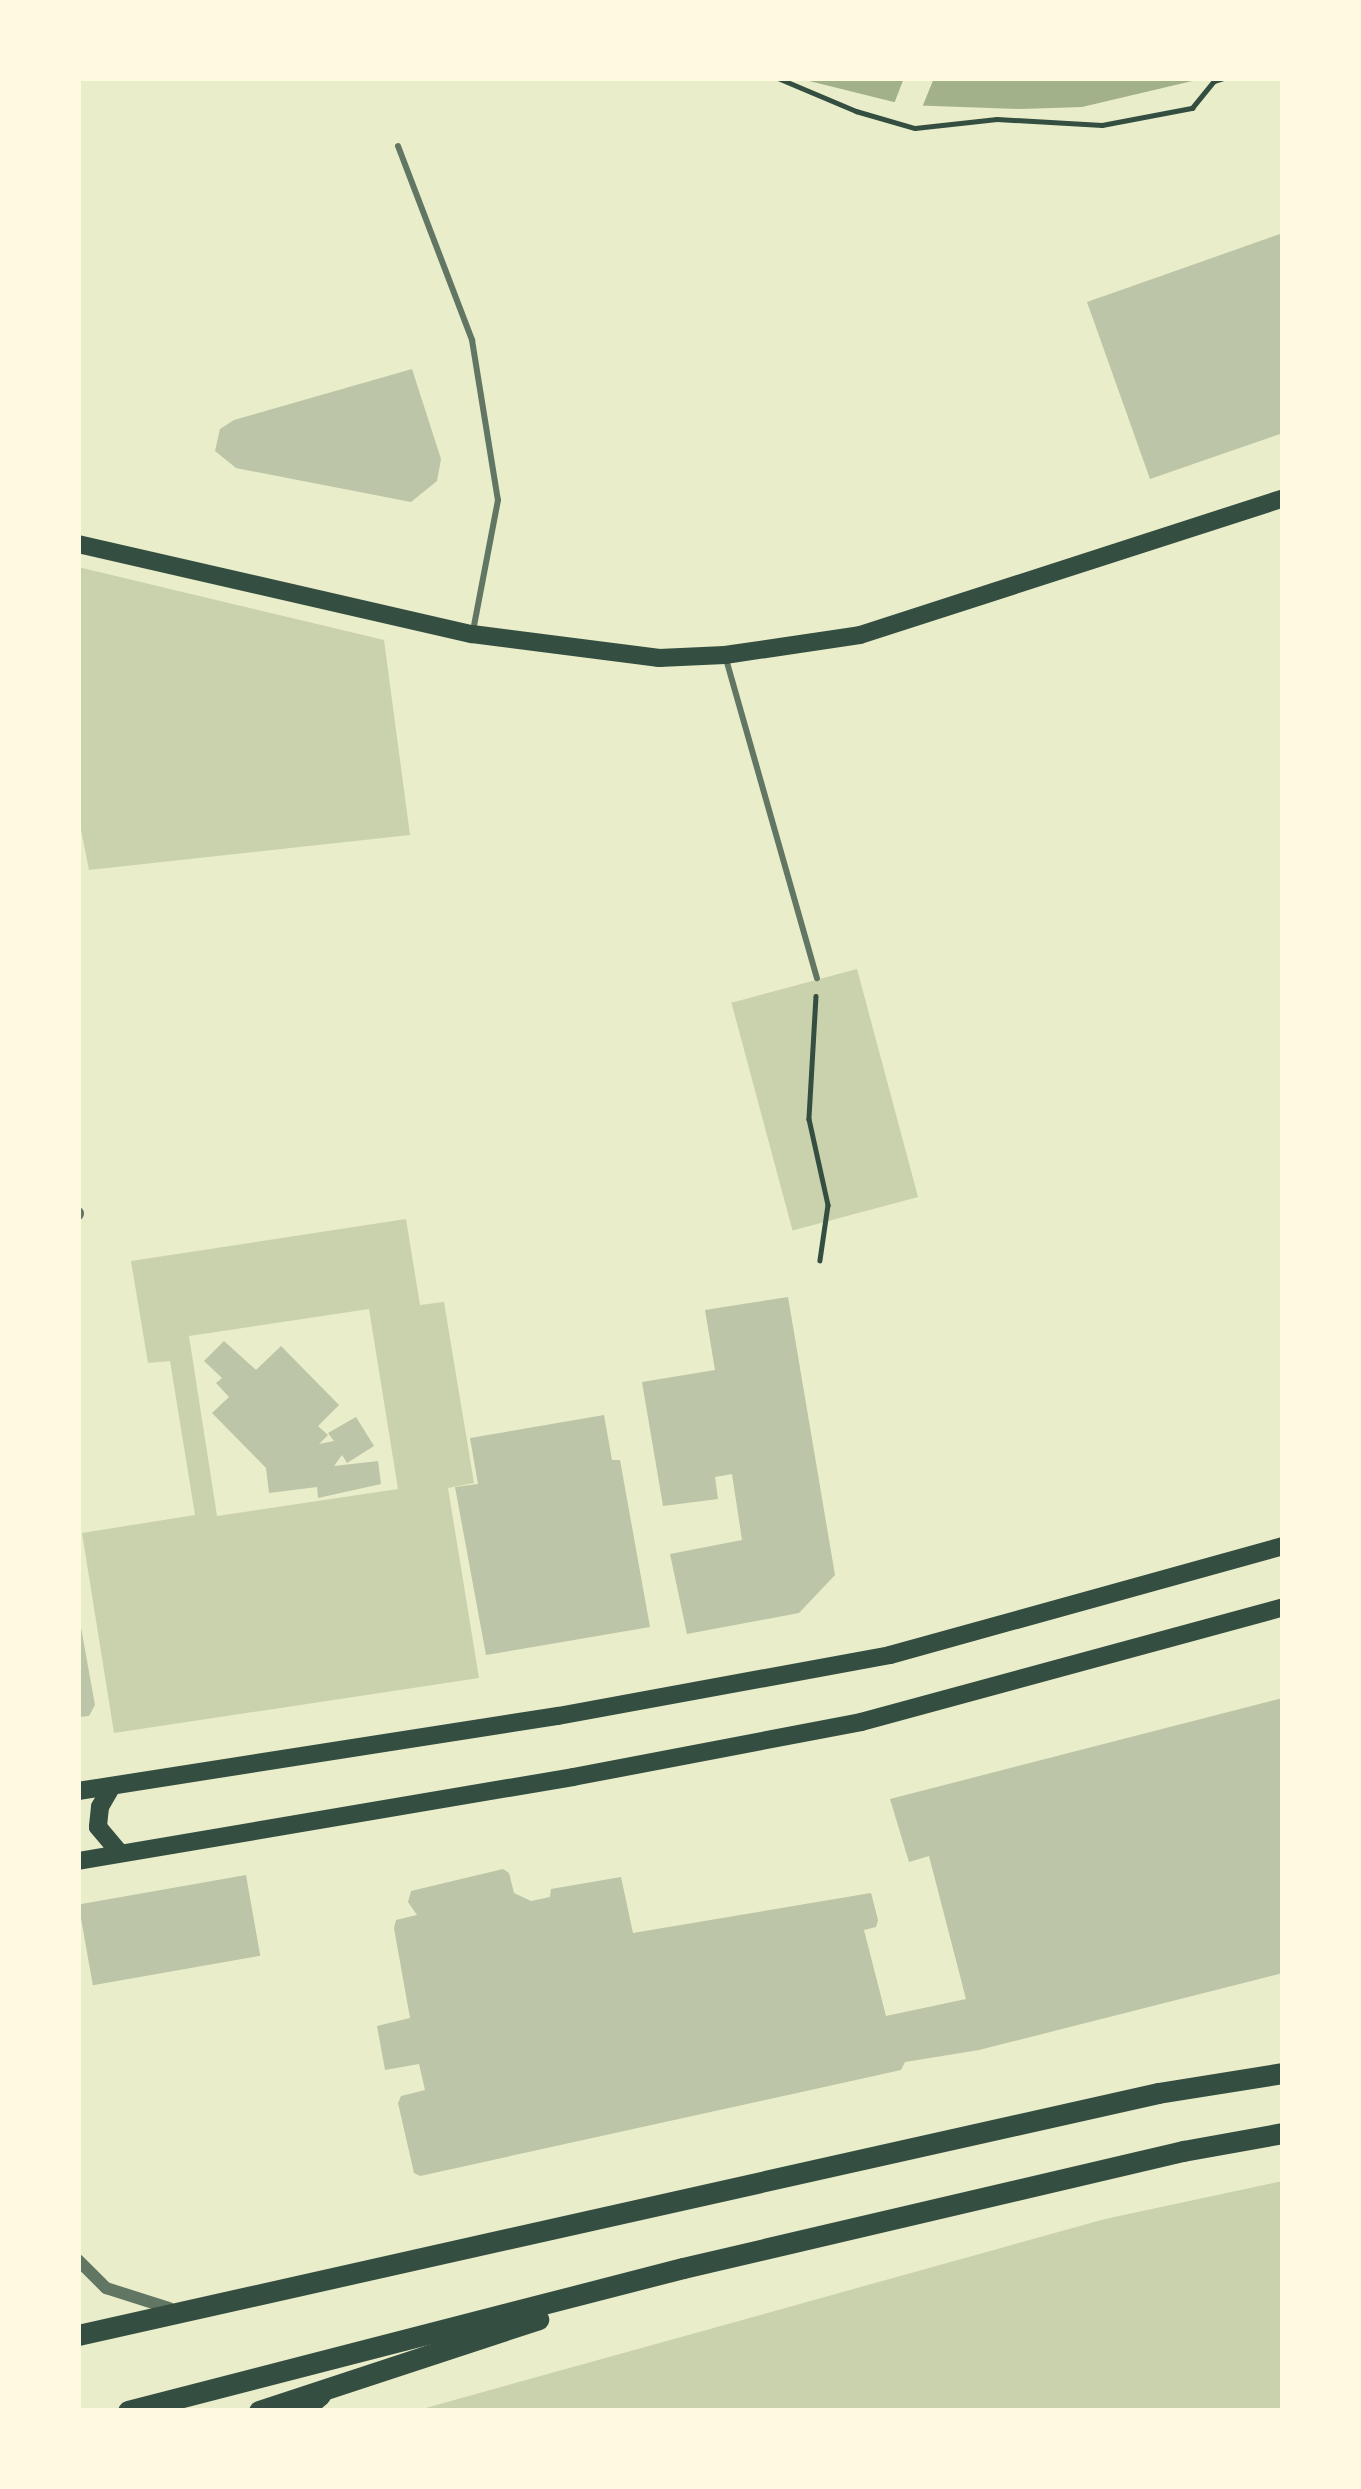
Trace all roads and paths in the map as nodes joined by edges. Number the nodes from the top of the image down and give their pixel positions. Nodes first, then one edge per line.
1 (778, 78) edge
2 (1224, 78) edge
3 (398, 146) dead end
4 (1283, 498) edge
5 (78, 544) edge
6 (472, 634) junction
7 (724, 655) junction
8 (817, 978) joint
9 (820, 1260) dead end
10 (1283, 1546) edge
11 (1283, 1607) edge
12 (112, 1786) junction
13 (78, 1791) edge
14 (120, 1853) junction
15 (78, 1861) edge
16 (1283, 2073) edge
17 (1283, 2133) edge
18 (78, 2260) edge
19 (683, 2268) junction
20 (192, 2309) junction
21 (78, 2335) edge
22 (320, 2395) junction
23 (128, 2411) edge
24 (259, 2411) edge
25 (302, 2411) edge

1 - 2 path
3 - 6 lane
4 - 7 main road
5 - 6 main road
6 - 7 main road
7 - 8 lane
8 - 9 path
10 - 12 main road
11 - 14 main road
12 - 13 main road
12 - 14 main road
14 - 15 main road
16 - 20 main road
17 - 19 main road
18 - 20 street
19 - 22 main road
19 - 23 main road
20 - 21 main road
22 - 24 main road
22 - 25 main road

